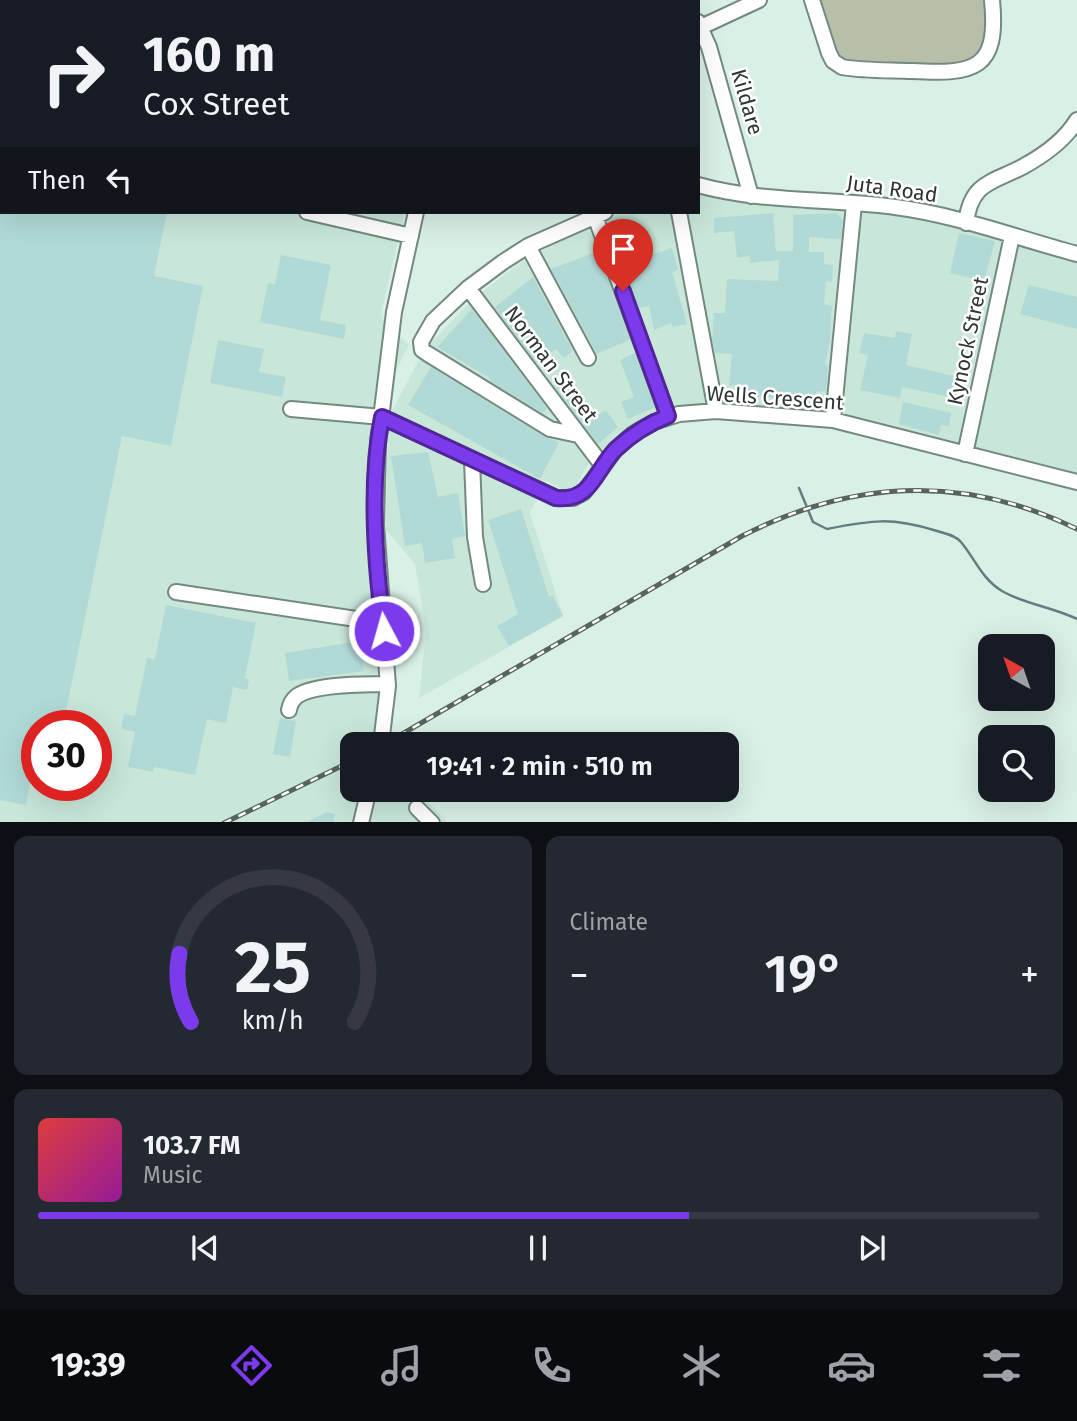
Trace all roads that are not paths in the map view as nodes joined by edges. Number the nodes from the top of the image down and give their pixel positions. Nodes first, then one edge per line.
1 (760, 0) edge
2 (813, 0) edge
3 (992, 0) edge
4 (700, 25) edge
5 (700, 28) edge
6 (1077, 120) edge
7 (700, 184) edge
8 (751, 196) junction
9 (854, 204) junction
10 (316, 214) edge
11 (416, 214) edge
12 (600, 214) edge
13 (679, 214) edge
14 (966, 223) junction
15 (411, 236) junction
16 (1012, 236) junction
17 (528, 246) junction
18 (1077, 254) edge
19 (468, 288) junction
20 (588, 358) dead end
21 (291, 409) dead end
22 (716, 411) junction
23 (668, 416) junction
24 (382, 417) junction
25 (833, 420) junction
26 (578, 435) junction
27 (965, 454) junction
28 (472, 460) junction
29 (602, 465) junction
30 (1077, 482) edge
31 (483, 584) dead end
32 (176, 592) dead end
33 (382, 616) junction
34 (388, 684) junction
35 (289, 710) dead end
36 (382, 732) edge
37 (365, 802) edge
38 (417, 808) dead end
39 (360, 822) edge
40 (432, 822) edge

1 - 4 street
2 - 3 street
5 - 8 street, Kildare
6 - 14 street
7 - 8 street, Juta Road
8 - 9 street, Juta Road
9 - 14 street, Juta Road
9 - 25 street
10 - 15 street
11 - 15 street
12 - 17 street
12 - 23 street
13 - 22 street
14 - 16 street, Juta Road
15 - 24 street
16 - 18 street, Juta Road
16 - 27 street, Kynock Street
17 - 19 street
17 - 20 street
19 - 26 street, Norman Street
19 - 26 street
21 - 24 street
22 - 23 street, Wells Crescent
22 - 25 street, Wells Crescent
23 - 29 street, Wells Crescent
24 - 28 street
24 - 33 street
25 - 27 street, Wells Crescent
26 - 29 street, Norman Street
27 - 30 street, Wells Crescent
28 - 29 street, Wells Crescent
28 - 31 street
32 - 33 street
33 - 34 street
34 - 35 street
34 - 36 street
37 - 39 street
38 - 40 street

